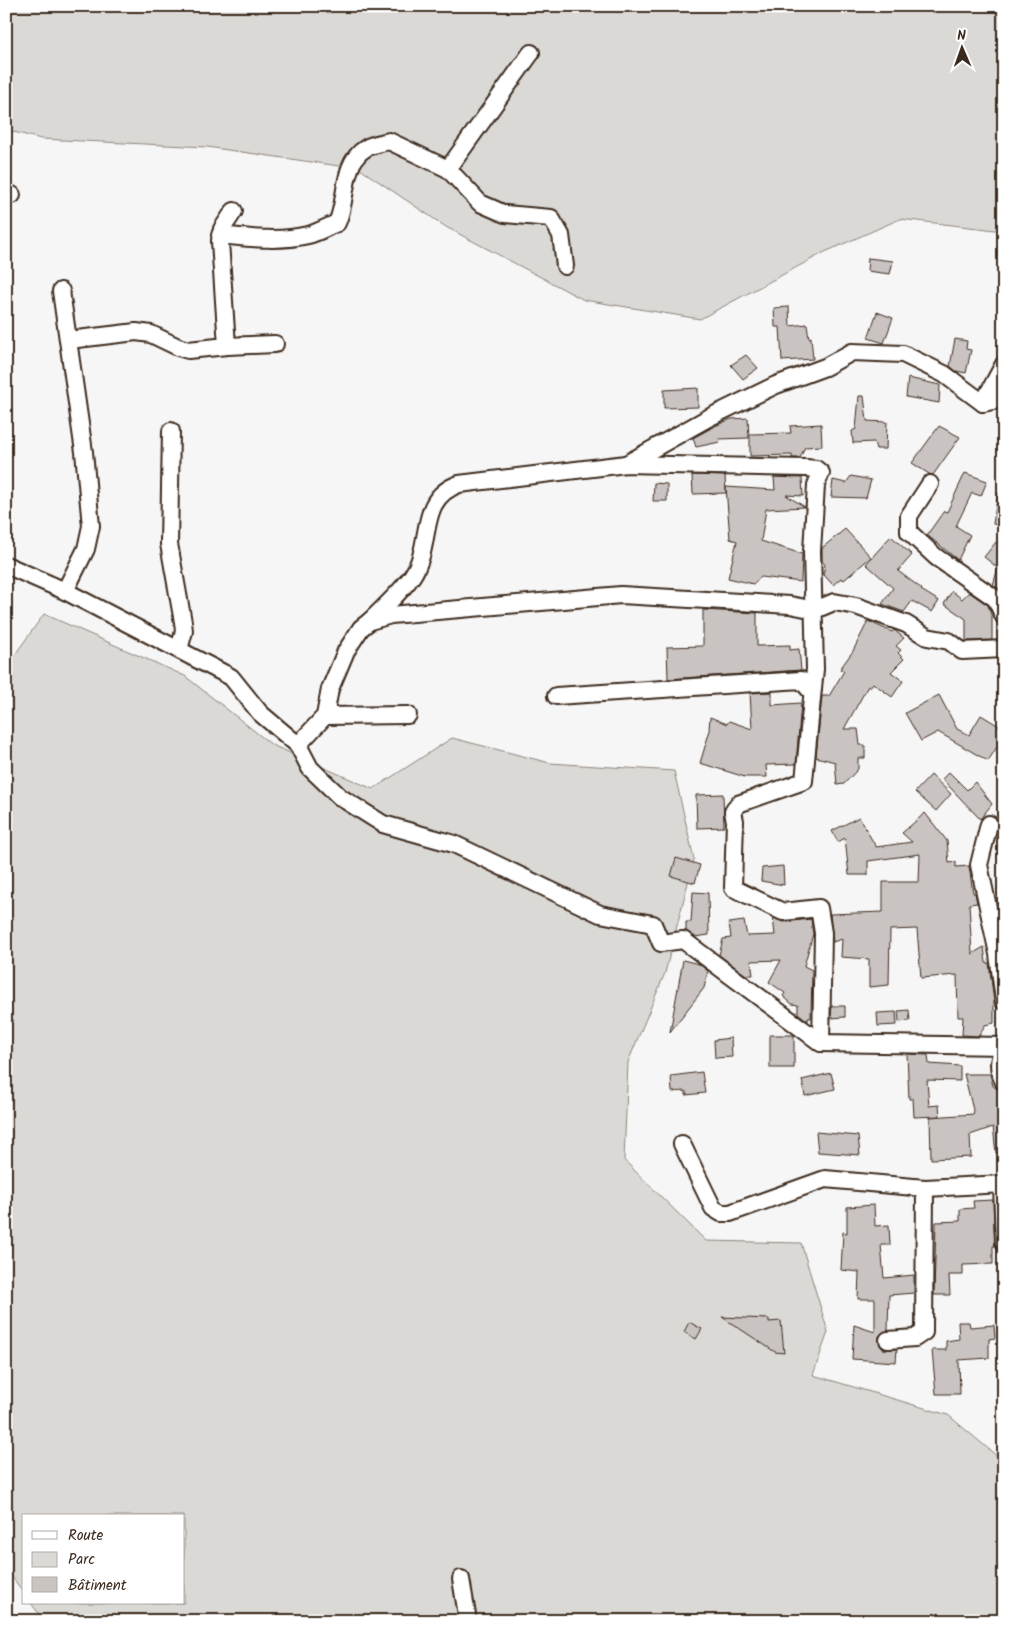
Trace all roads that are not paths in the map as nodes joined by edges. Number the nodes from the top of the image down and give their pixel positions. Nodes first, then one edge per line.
1 (531, 54) dead end
2 (448, 169) junction
3 (234, 211) dead end
4 (220, 235) junction
5 (565, 266) dead end
6 (61, 291) dead end
7 (70, 340) junction
8 (275, 344) dead end
9 (227, 346) junction
10 (1004, 364) edge
11 (1004, 399) edge
12 (983, 403) junction
13 (171, 431) dead end
14 (626, 464) junction
15 (930, 484) dead end
16 (6, 565) edge
17 (65, 591) junction
18 (815, 610) junction
19 (1004, 617) edge
20 (370, 621) junction
21 (1004, 649) edge
22 (179, 650) junction
23 (813, 688) junction
24 (556, 696) dead end
25 (408, 715) dead end
26 (325, 716) junction
27 (298, 744) junction
28 (989, 824) dead end
29 (1001, 953) edge
30 (1004, 1000) edge
31 (821, 1043) junction
32 (1004, 1045) edge
33 (1004, 1082) edge
34 (682, 1144) dead end
35 (1003, 1184) edge
36 (925, 1188) junction
37 (1004, 1242) edge
38 (888, 1340) dead end
39 (460, 1579) dead end
40 (468, 1621) edge

1 - 2 street
2 - 4 street
2 - 5 street
3 - 4 street
4 - 9 street
6 - 7 street
7 - 9 street
7 - 17 street
8 - 9 street
10 - 12 street
11 - 12 street
12 - 14 street
13 - 22 street
14 - 18 street
14 - 20 street
15 - 19 street
16 - 17 street
17 - 22 street
18 - 20 street
18 - 21 street
18 - 23 street
20 - 26 street
22 - 27 street
23 - 24 street
23 - 31 street
25 - 26 street
26 - 27 street
27 - 31 street
28 - 29 street
29 - 30 street
31 - 32 street
32 - 33 street
34 - 36 street
35 - 36 street
35 - 37 street
36 - 38 street
39 - 40 street

